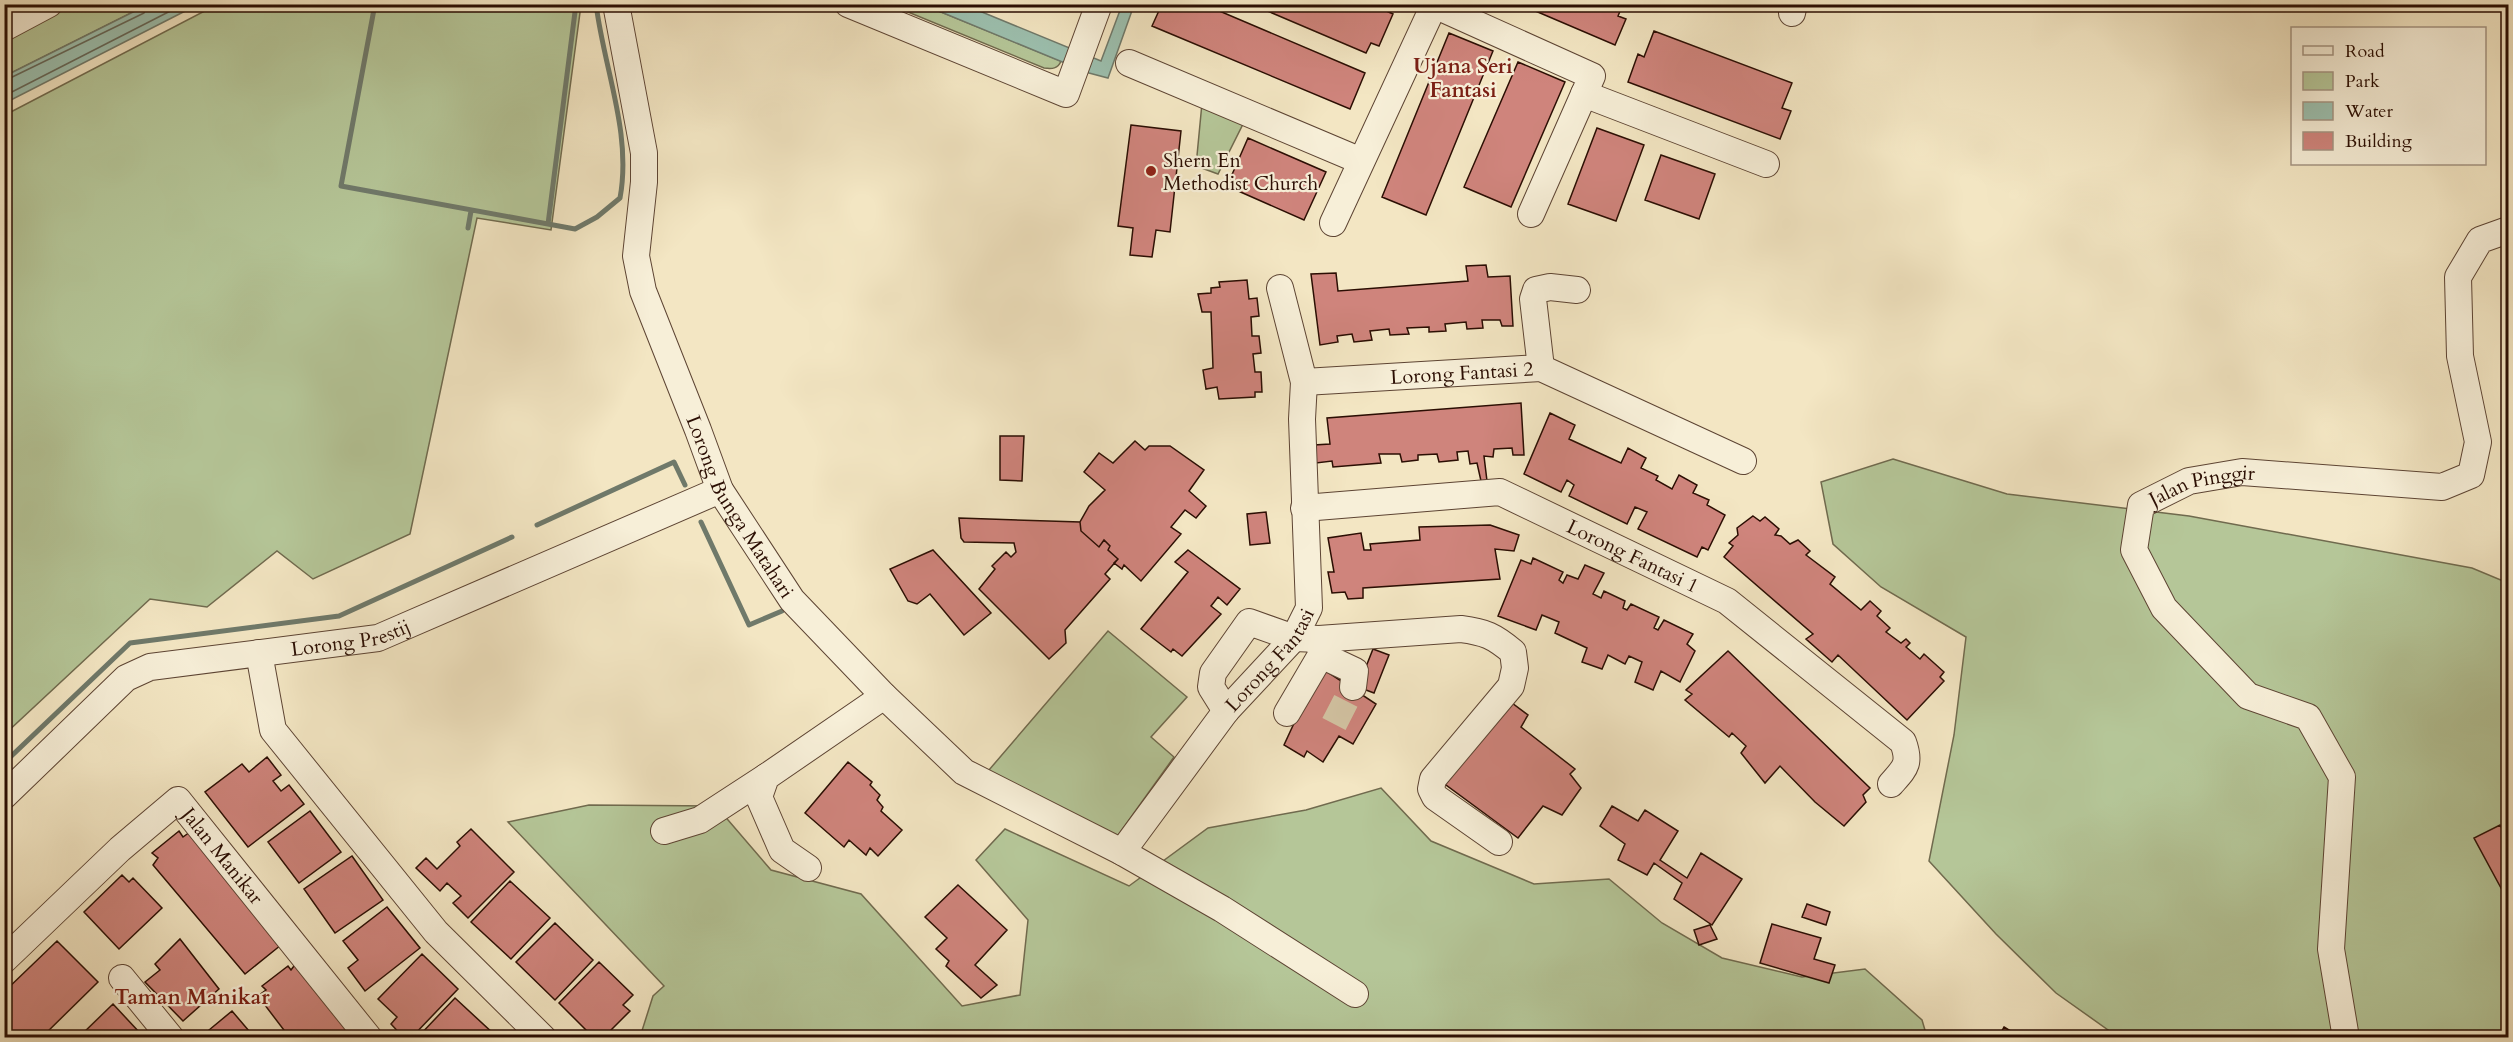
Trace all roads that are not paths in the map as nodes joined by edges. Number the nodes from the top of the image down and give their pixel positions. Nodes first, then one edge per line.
1 (48, 4) edge
2 (616, 4) edge
3 (848, 4) edge
4 (1099, 4) edge
5 (1433, 5) edge
6 (4, 28) edge
7 (1129, 63) dead end
8 (1588, 85) junction
9 (1361, 161) junction
10 (1766, 164) dead end
11 (1531, 214) dead end
12 (1333, 224) dead end
13 (2508, 230) edge
14 (1280, 288) dead end
15 (1577, 290) dead end
16 (1541, 368) junction
17 (1304, 382) junction
18 (1743, 461) dead end
19 (720, 490) junction
20 (1304, 508) junction
21 (1294, 638) junction
22 (1320, 647) junction
23 (259, 653) junction
24 (1353, 687) dead end
25 (884, 696) junction
26 (1226, 711) junction
27 (1287, 713) dead end
28 (766, 777) junction
29 (1891, 784) dead end
30 (4, 796) edge
31 (664, 831) dead end
32 (1499, 842) dead end
33 (1122, 852) junction
34 (808, 868) dead end
35 (4, 960) edge
36 (122, 978) dead end
37 (1354, 994) dead end
38 (171, 1038) edge
39 (369, 1038) edge
40 (543, 1038) edge
41 (2346, 1038) edge

1 - 6 street
2 - 19 street, Lorong Bunga Matahari
3 - 4 street
5 - 8 street
5 - 9 street
7 - 9 street
8 - 10 street
8 - 11 street
9 - 12 street
13 - 41 street, Jalan Pinggir
14 - 17 street, Lorong Fantasi
15 - 16 street
16 - 17 street, Lorong Fantasi 2
16 - 18 street, Lorong Fantasi 2
17 - 20 street, Lorong Fantasi
19 - 23 street, Lorong Prestij
19 - 25 street, Lorong Bunga Matahari
20 - 21 street, Lorong Fantasi
20 - 29 street, Lorong Fantasi 1
21 - 22 street
21 - 26 street, Lorong Fantasi
21 - 26 street
22 - 24 street
22 - 27 street
22 - 32 street
23 - 30 street, Lorong Prestij
23 - 40 street
25 - 28 street
25 - 33 street, Lorong Bunga Matahari
26 - 33 street, Lorong Fantasi
28 - 31 street
28 - 34 street
33 - 37 street, Lorong Bunga Matahari
35 - 39 street, Jalan Manikar
36 - 38 street

